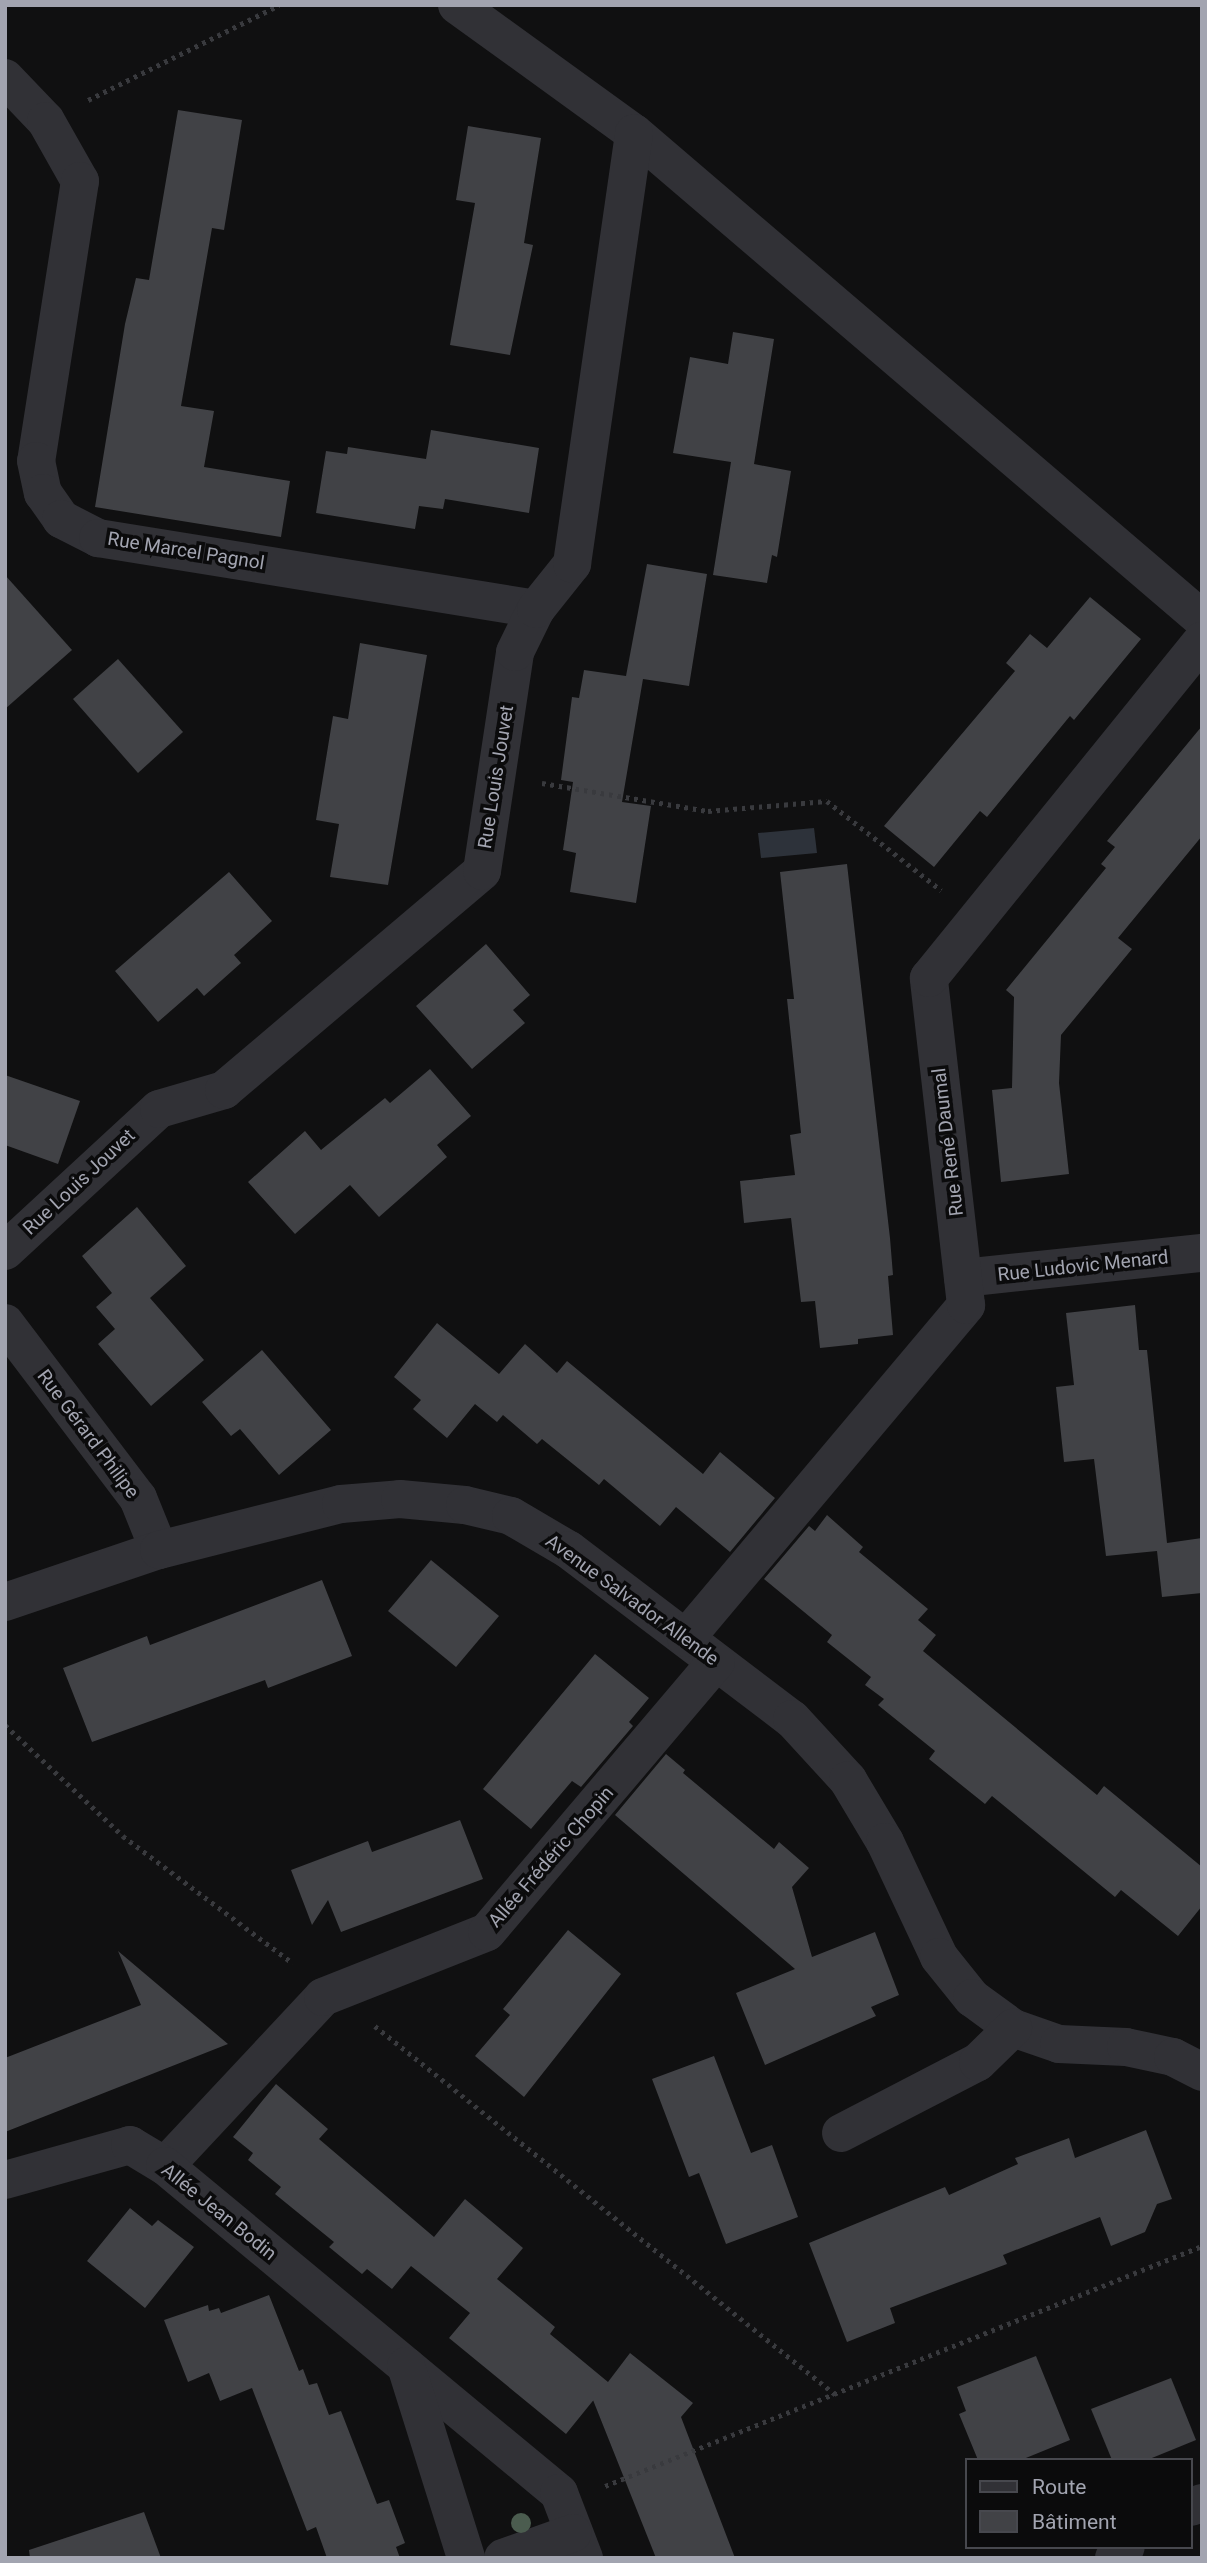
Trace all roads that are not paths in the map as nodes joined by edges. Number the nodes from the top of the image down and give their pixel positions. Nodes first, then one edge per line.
1 (457, 5) edge
2 (5, 78) edge
3 (634, 133) junction
4 (536, 609) junction
5 (1202, 619) edge
6 (1202, 641) edge
7 (5, 1251) edge
8 (1202, 1254) edge
9 (963, 1278) junction
10 (5, 1323) edge
11 (159, 1550) junction
12 (5, 1602) edge
13 (686, 1638) junction
14 (716, 1662) junction
15 (1013, 2028) junction
16 (1202, 2072) edge
17 (841, 2133) dead end
18 (165, 2166) junction
19 (5, 2180) edge
20 (406, 2366) junction
21 (573, 2531) edge
22 (466, 2558) edge
23 (503, 2558) edge

1 - 3 street
2 - 4 street, Rue Marcel Pagnol
3 - 4 street, Rue Louis Jouvet
3 - 5 street
4 - 7 street, Rue Louis Jouvet
6 - 9 street, Rue René Daumal
8 - 9 street, Rue Ludovic Menard
9 - 13 street, Rue René Daumal
10 - 11 street, Rue Gérard Philipe
11 - 12 street, Avenue Salvador Allende
11 - 13 street, Avenue Salvador Allende
13 - 14 street, Avenue Salvador Allende
14 - 15 street, Avenue Salvador Allende
14 - 18 street, Allée Frédéric Chopin
15 - 16 street, Avenue Salvador Allende
15 - 17 street
18 - 19 street, Allée Jean Bodin
18 - 20 street, Allée Jean Bodin
20 - 21 street, Allée Jean Bodin
20 - 22 street
21 - 23 street

